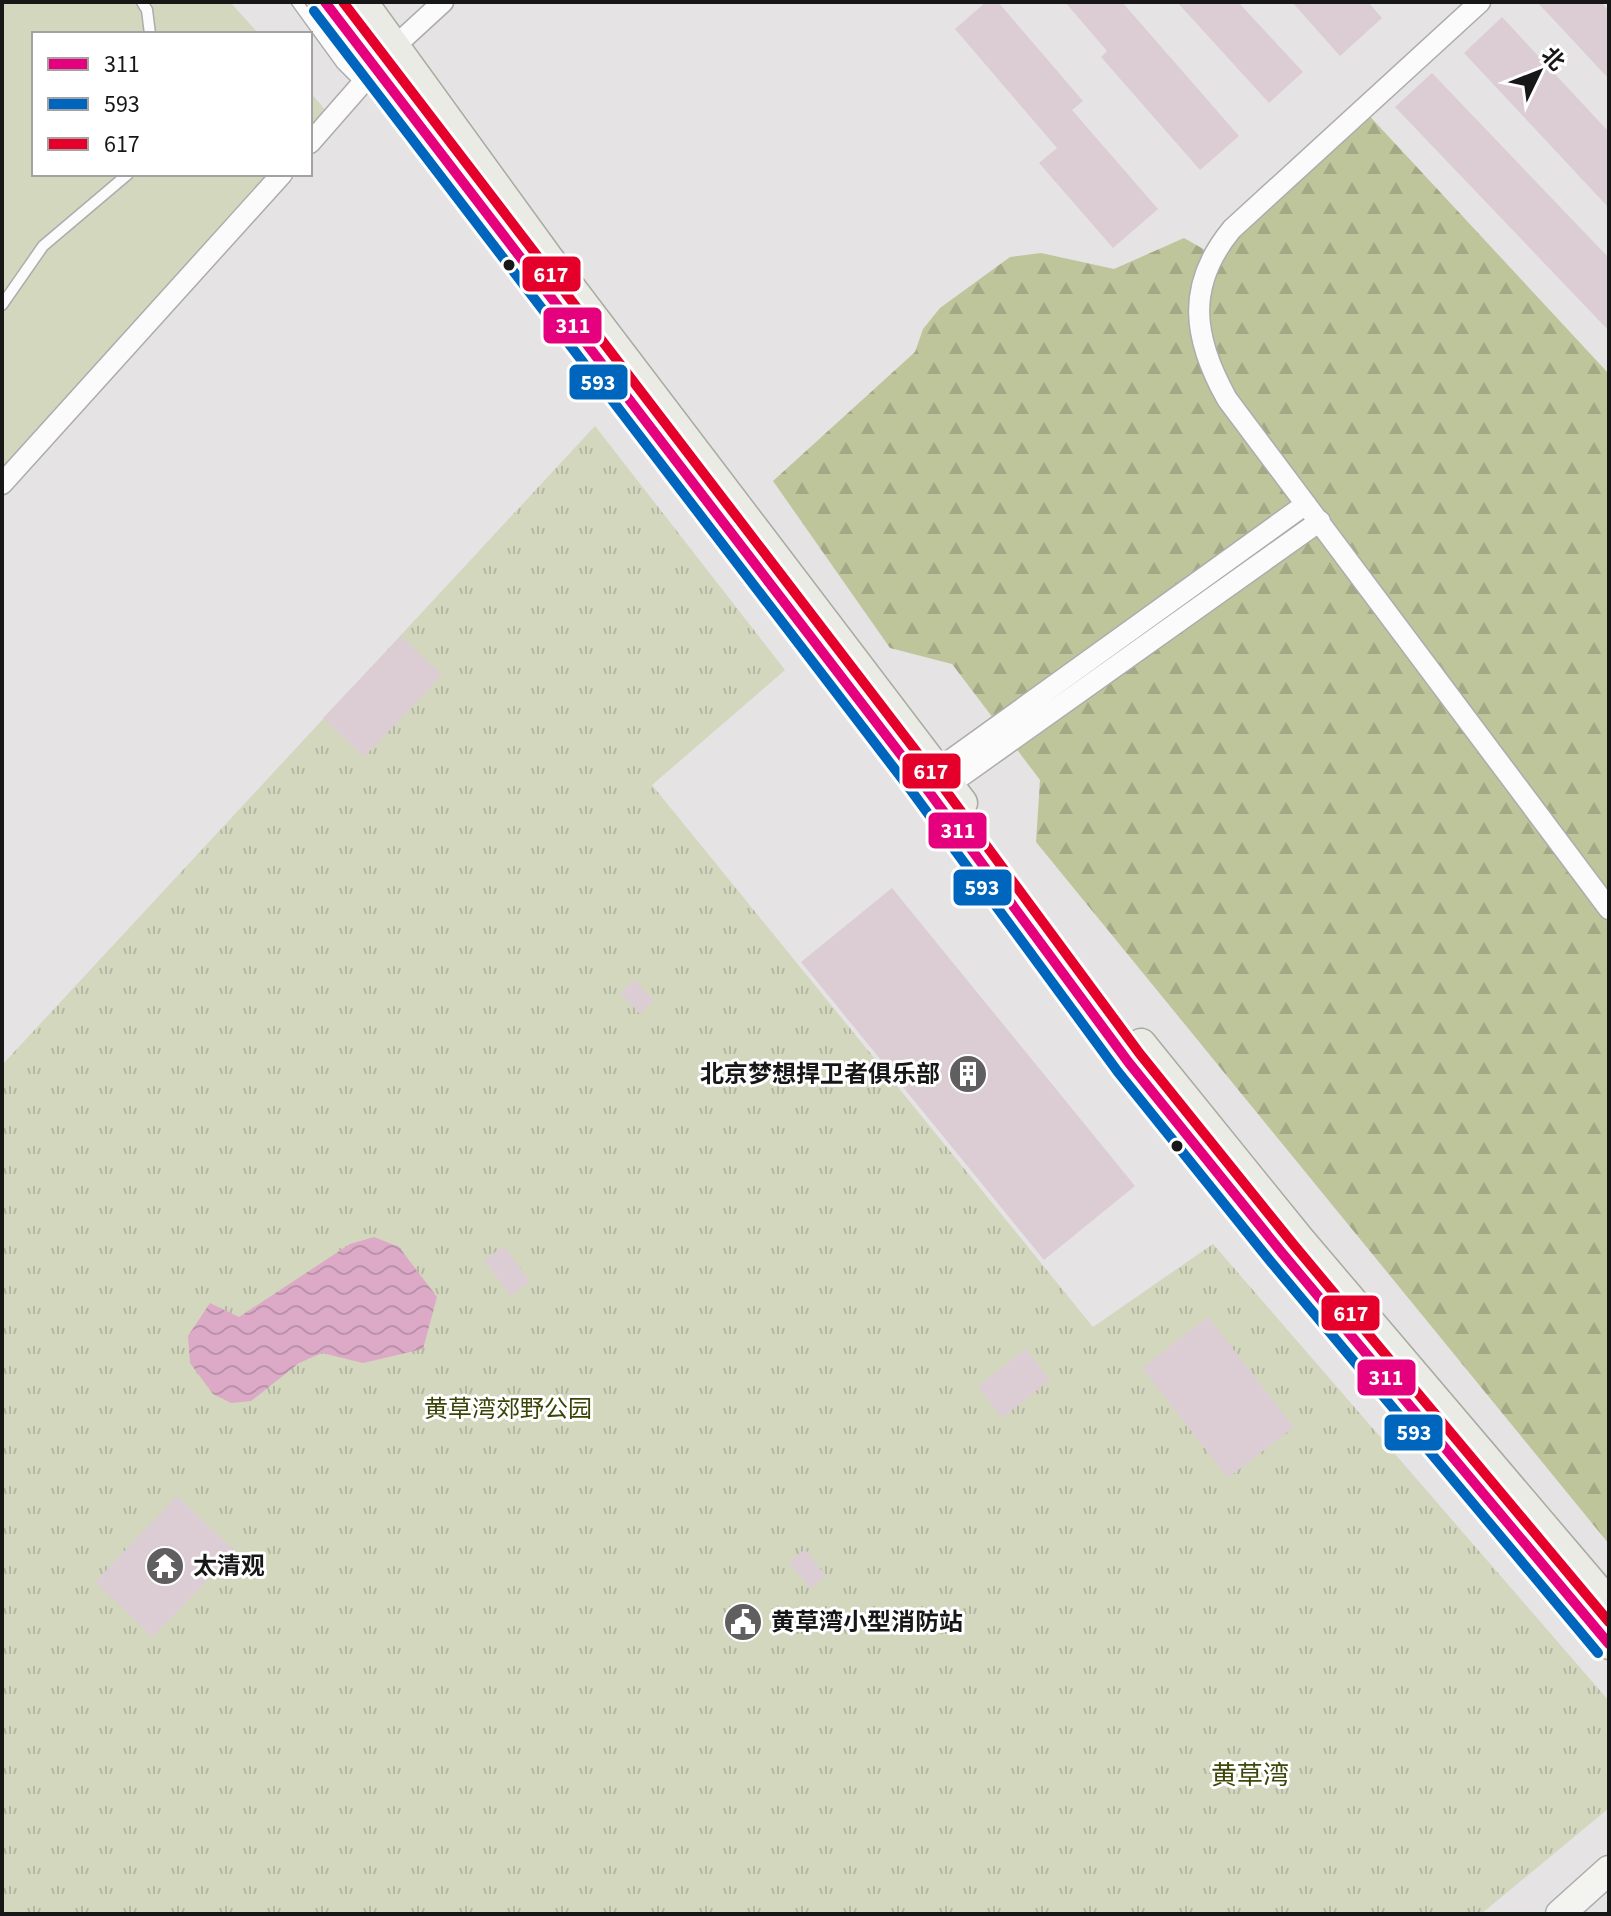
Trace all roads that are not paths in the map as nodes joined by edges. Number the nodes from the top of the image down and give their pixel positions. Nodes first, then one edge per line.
1 (142, 2) edge
2 (297, 2) edge
3 (325, 2) edge
4 (362, 2) edge
5 (443, 2) edge
6 (1480, 2) edge
7 (150, 32) edge
8 (377, 66) junction
9 (312, 141) edge
10 (126, 176) edge
11 (280, 176) edge
12 (2, 305) edge
13 (2, 484) edge
14 (1306, 504) junction
15 (1320, 521) junction
16 (935, 783) junction
17 (1609, 909) edge
18 (1609, 1604) edge
19 (1609, 1644) edge
20 (1609, 1870) edge
21 (1560, 1914) edge

1 - 7 lane
2 - 8 lane
3 - 8 main road
4 - 8 main road
5 - 8 street
6 - 14 street
8 - 9 street
8 - 16 main road
10 - 12 lane
11 - 13 street
14 - 15 street
14 - 16 street
15 - 16 street
15 - 17 street
16 - 18 main road
16 - 19 main road
20 - 21 main road

